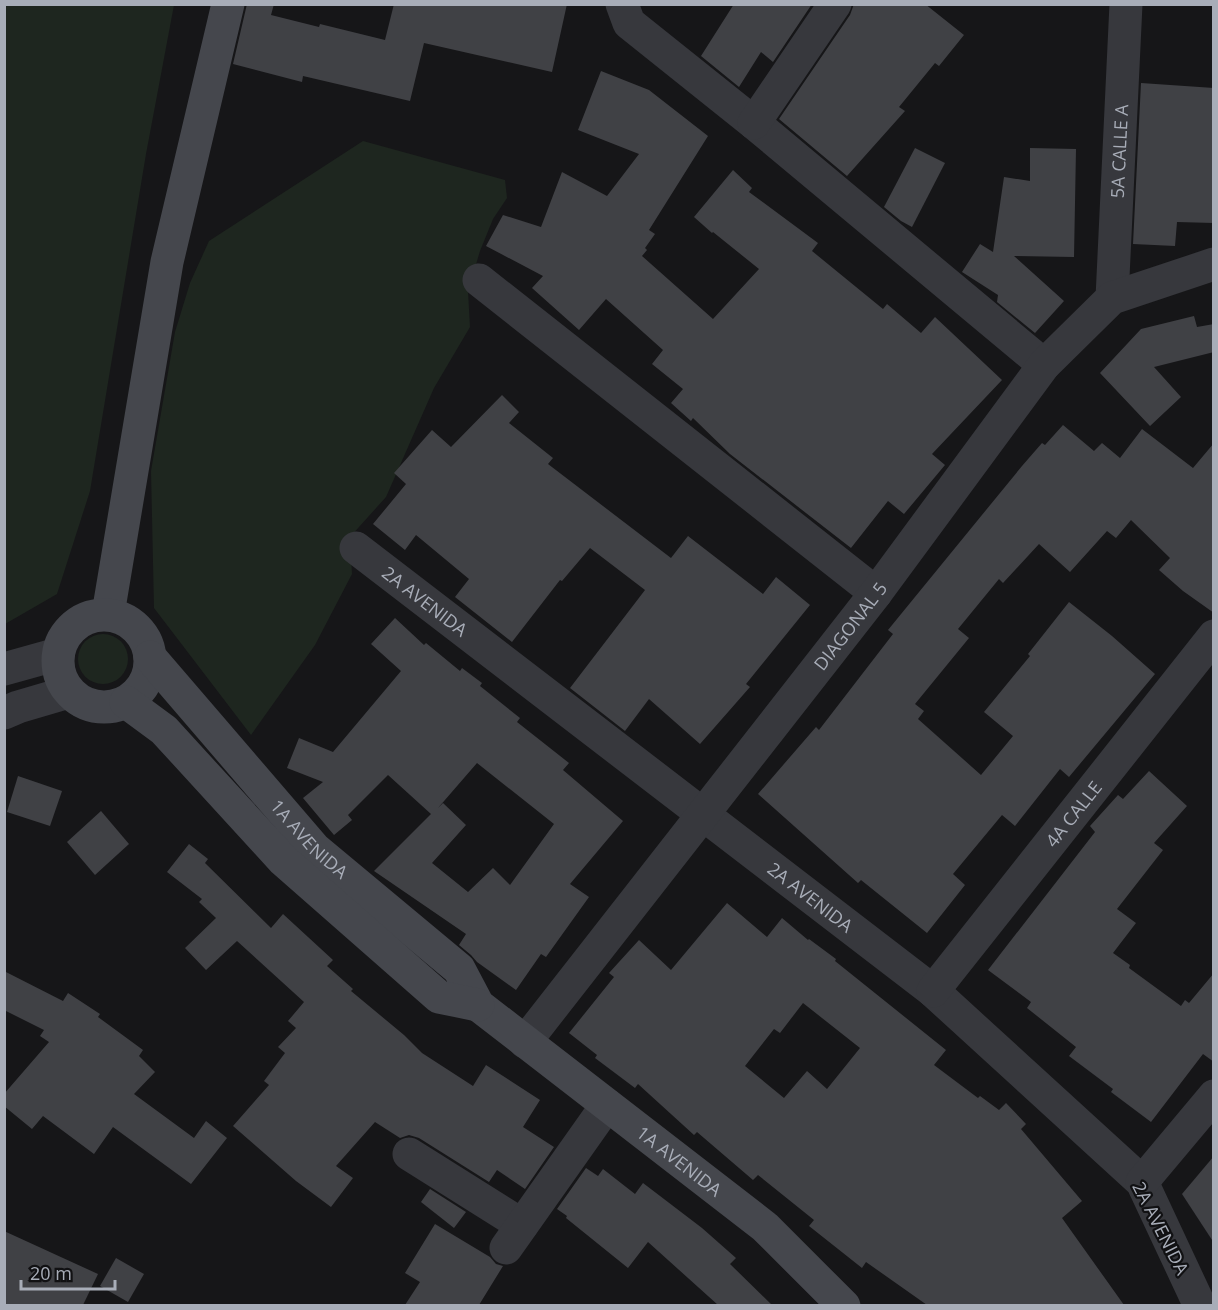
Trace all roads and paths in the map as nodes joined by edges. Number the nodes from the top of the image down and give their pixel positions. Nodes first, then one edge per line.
1 (228, 4) edge
2 (622, 4) edge
3 (835, 4) edge
4 (1126, 4) edge
5 (754, 123) junction
6 (1214, 264) edge
7 (479, 280) dead end
8 (1112, 298) junction
9 (1044, 365) junction
10 (356, 548) dead end
11 (876, 593) junction
12 (108, 614) junction
13 (1214, 636) edge
14 (58, 654) junction
15 (150, 657) junction
16 (4, 669) edge
17 (69, 692) junction
18 (126, 702) junction
19 (4, 713) edge
20 (703, 814) junction
21 (933, 991) junction
22 (478, 1005) junction
23 (525, 1042) junction
24 (1214, 1096) edge
25 (607, 1105) junction
26 (409, 1154) dead end
27 (1142, 1182) junction
28 (844, 1305) edge
29 (1200, 1305) edge

1 - 12 main road
2 - 5 street
3 - 5 street
4 - 8 street, 5A CALLE A
5 - 9 street
6 - 8 street, DIAGONAL 5
7 - 11 street
8 - 9 street, DIAGONAL 5
9 - 11 street, DIAGONAL 5
10 - 20 street, 2A AVENIDA
11 - 20 street, DIAGONAL 5
12 - 14 main road
12 - 15 main road
13 - 21 street, 4A CALLE
14 - 16 street
14 - 17 main road
15 - 18 main road
15 - 22 main road, 1A AVENIDA
17 - 18 main road
17 - 19 street
18 - 22 main road, 1A AVENIDA
20 - 21 street, 2A AVENIDA
20 - 23 street, DIAGONAL 5
21 - 27 street, 2A AVENIDA
22 - 23 main road, 1A AVENIDA
23 - 25 main road, 1A AVENIDA
24 - 27 street
25 - 26 street
25 - 28 main road, 1A AVENIDA
27 - 29 street, 2A AVENIDA

